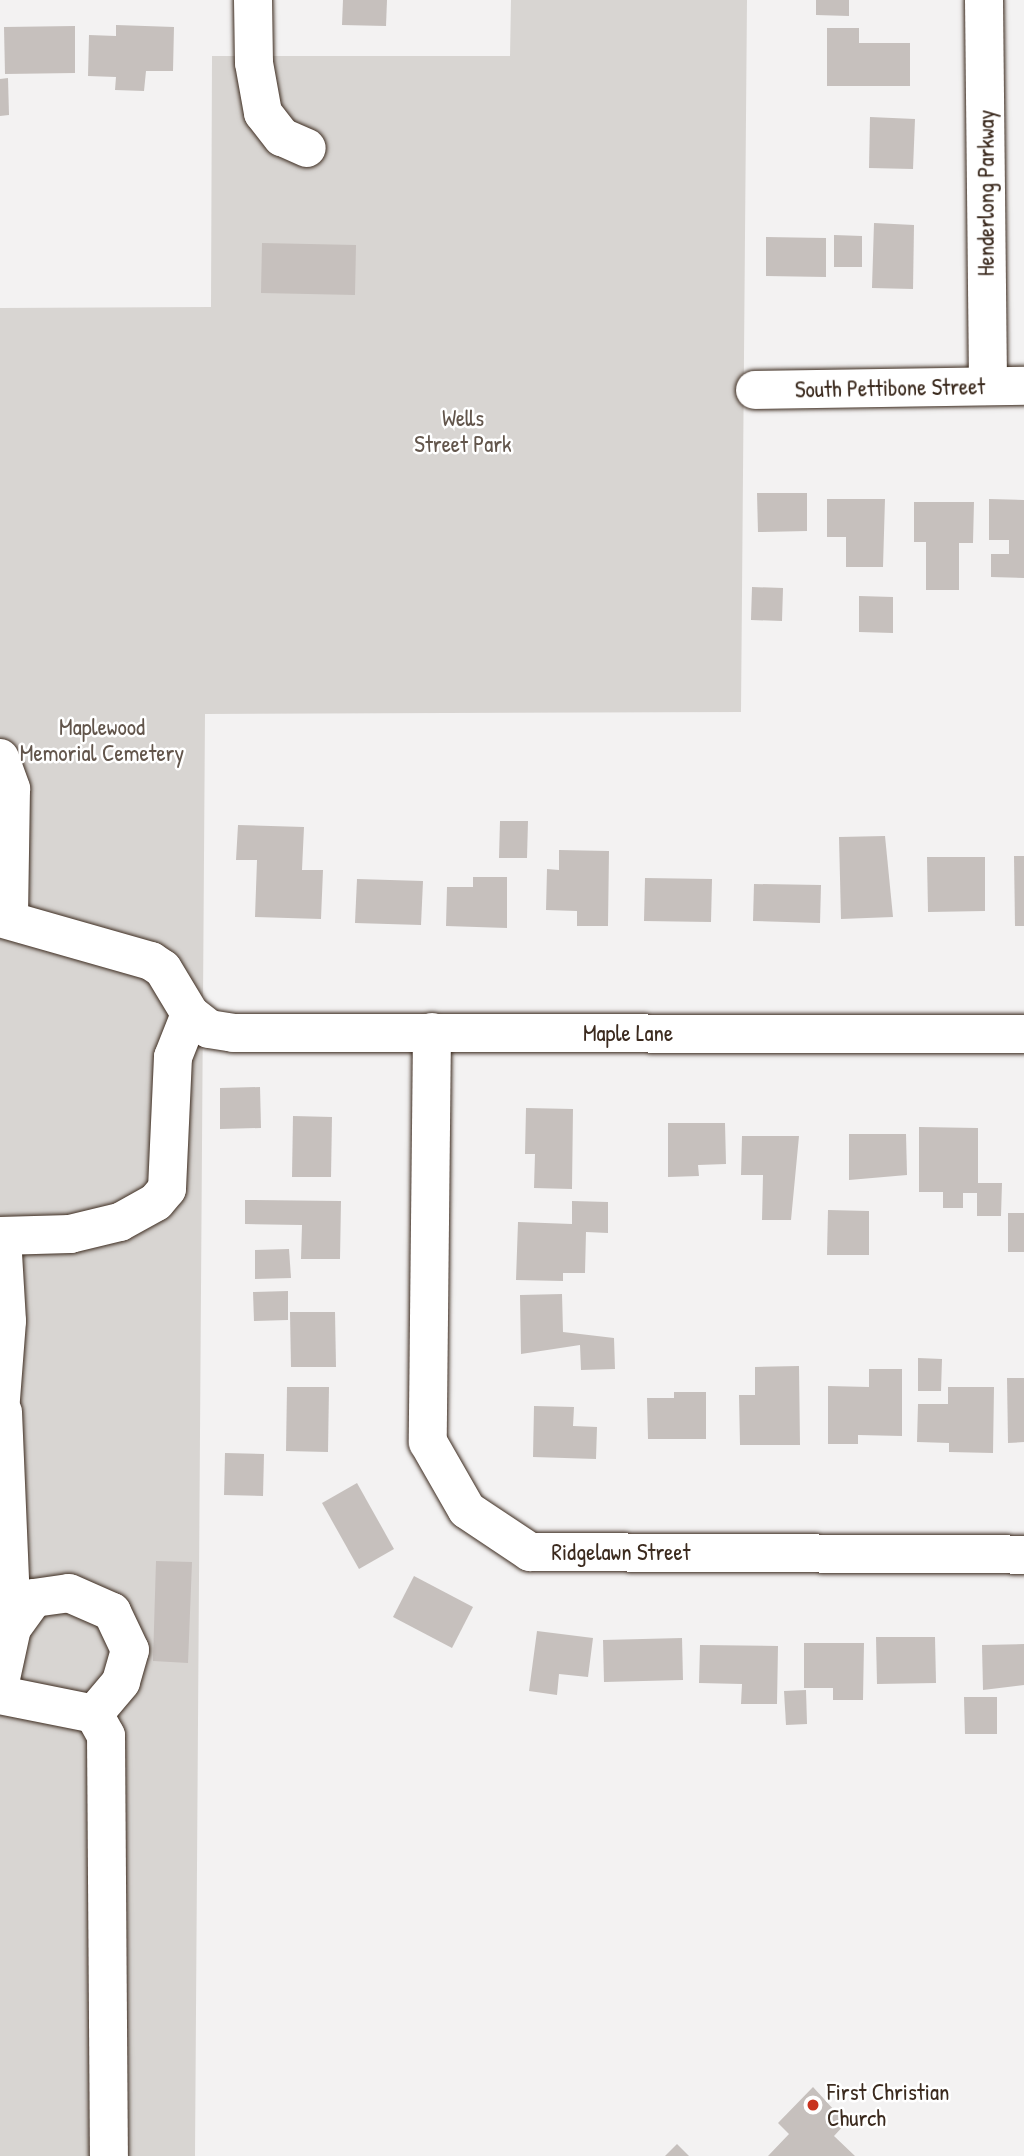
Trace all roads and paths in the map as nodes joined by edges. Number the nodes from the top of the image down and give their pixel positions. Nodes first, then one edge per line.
1 (253, 0) edge
2 (985, 0) edge
3 (307, 148) dead end
4 (1006, 386) edge
5 (755, 390) dead end
6 (0, 758) edge
7 (5, 918) edge
8 (190, 1014) junction
9 (432, 1032) junction
10 (1024, 1034) edge
11 (1, 1236) edge
12 (2, 1412) edge
13 (1024, 1555) edge
14 (12, 1628) junction
15 (0, 1683) edge
16 (0, 1695) edge
17 (94, 1714) junction
18 (108, 2156) edge

1 - 3 street
2 - 4 street, Henderlong Parkway
4 - 5 street, South Pettibone Street
6 - 7 street
7 - 8 street
8 - 9 street, Maple Lane
8 - 11 street
9 - 10 street, Maple Lane
9 - 13 street, Ridgelawn Street
11 - 12 street
12 - 14 street
14 - 15 street
14 - 17 street
16 - 17 street
17 - 18 street

